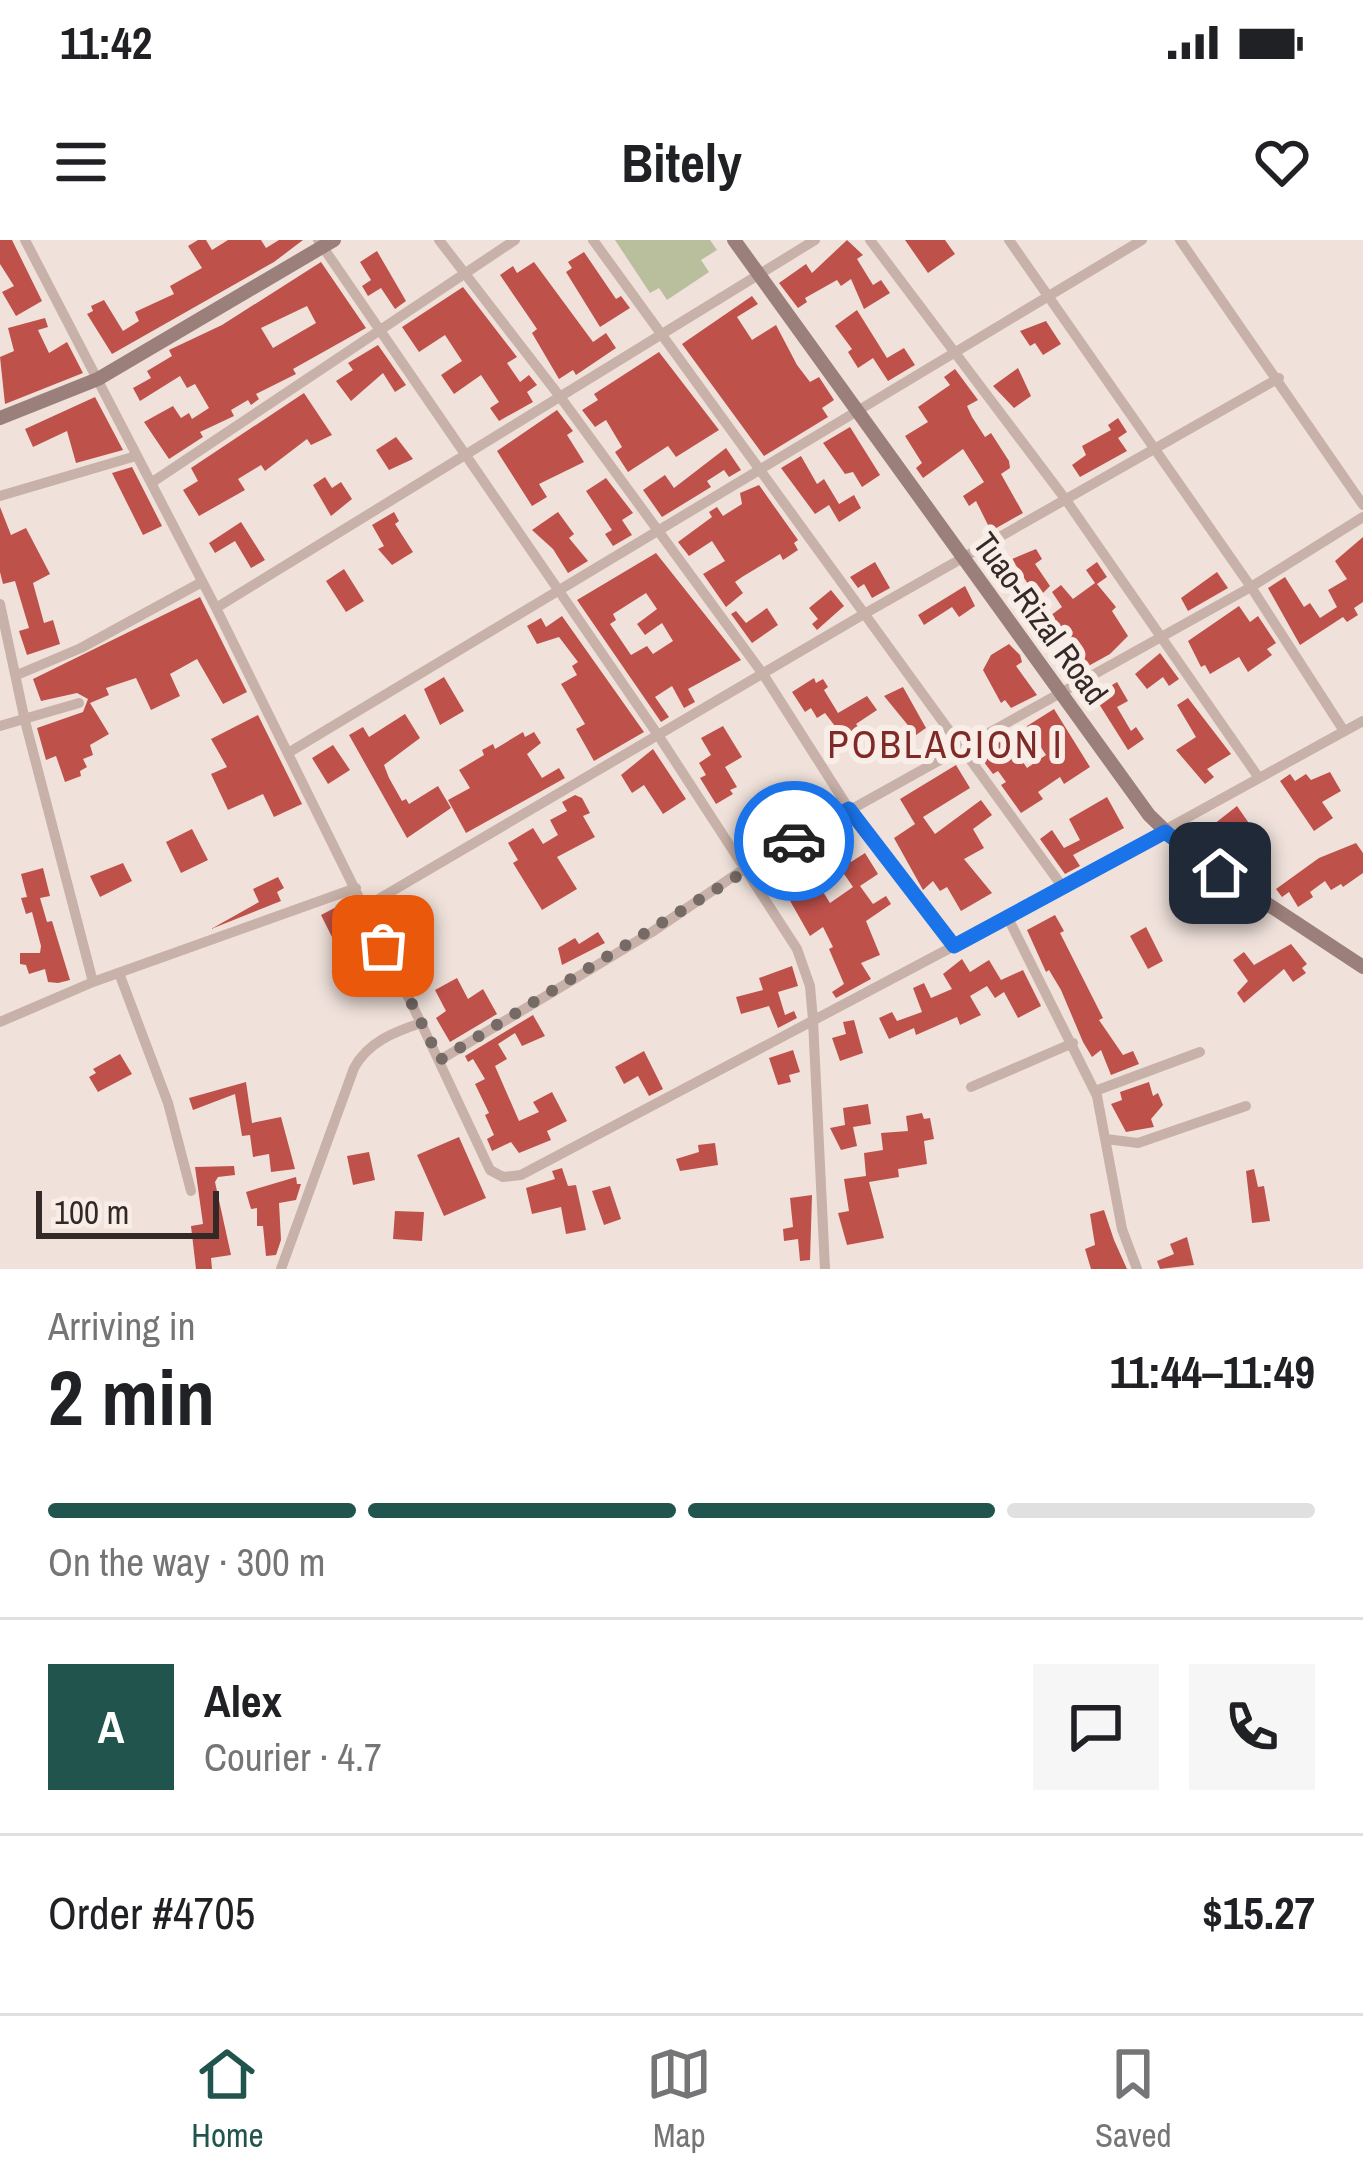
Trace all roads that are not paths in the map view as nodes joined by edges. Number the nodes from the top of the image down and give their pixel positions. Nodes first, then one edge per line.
1 (26, 240) edge
2 (439, 240) edge
3 (515, 240) edge
4 (593, 240) edge
5 (734, 240) edge
6 (815, 240) edge
7 (870, 240) edge
8 (1010, 240) edge
9 (1142, 240) edge
10 (1180, 240) edge
11 (325, 242) edge
12 (465, 272) junction
13 (760, 275) junction
14 (1046, 296) junction
15 (378, 330) junction
16 (660, 336) junction
17 (955, 352) junction
18 (1279, 378) junction
19 (98, 379) junction
20 (561, 398) junction
21 (858, 410) junction
22 (0, 418) edge
23 (1156, 448) junction
24 (136, 456) junction
25 (466, 458) junction
26 (761, 471) junction
27 (151, 483) junction
28 (0, 496) edge
29 (1066, 500) junction
30 (1363, 505) edge
31 (1363, 517) edge
32 (658, 532) junction
33 (964, 557) junction
34 (202, 582) junction
35 (1251, 587) junction
36 (558, 593) junction
37 (0, 604) edge
38 (216, 608) junction
39 (864, 614) junction
40 (1162, 636) junction
41 (763, 674) junction
42 (17, 675) junction
43 (1062, 692) junction
44 (80, 703) dead end
45 (25, 721) junction
46 (1363, 721) edge
47 (0, 726) edge
48 (1344, 731) junction
49 (660, 738) junction
50 (964, 747) junction
51 (288, 753) junction
52 (1259, 778) junction
53 (849, 809) junction
54 (1165, 832) junction
55 (744, 868) junction
56 (1062, 886) junction
57 (356, 888) junction
58 (365, 907) junction
59 (1007, 916) junction
60 (954, 946) junction
61 (1363, 967) edge
62 (118, 973) junction
63 (93, 982) junction
64 (813, 1021) junction
65 (0, 1022) edge
66 (421, 1023) junction
67 (1073, 1043) junction
68 (1200, 1052) dead end
69 (440, 1060) junction
70 (971, 1087) dead end
71 (1095, 1091) junction
72 (1246, 1106) dead end
73 (1106, 1138) junction
74 (191, 1191) dead end
75 (280, 1269) edge
76 (825, 1269) edge
77 (1137, 1269) edge

1 - 19 street
2 - 12 street
3 - 12 street
4 - 16 street
5 - 13 main road, Tuao-Rizal Road
6 - 13 street
7 - 17 street
8 - 14 street
9 - 14 street
10 - 18 street
11 - 15 street
11 - 19 main road
12 - 15 street
12 - 20 street
13 - 16 street
13 - 21 main road, Tuao-Rizal Road
14 - 17 street
14 - 23 street
15 - 25 street
15 - 27 street
16 - 20 street
16 - 26 street
17 - 21 street
17 - 29 street
18 - 23 street
18 - 30 street
19 - 22 main road
19 - 24 street
20 - 25 street
20 - 32 street
21 - 26 street
21 - 33 main road, Tuao-Rizal Road
23 - 29 street
23 - 35 street
24 - 27 street
24 - 28 street
25 - 36 street
25 - 38 street
26 - 32 street
26 - 39 street
27 - 34 street
29 - 33 street
29 - 40 street
31 - 35 street
32 - 36 street
32 - 41 street
33 - 39 street
33 - 43 main road, Tuao-Rizal Road
34 - 38 street
34 - 42 street
35 - 40 street
35 - 48 street
36 - 49 street
36 - 51 street
37 - 42 street
38 - 51 street
39 - 41 street
39 - 50 street
40 - 43 street
40 - 52 street
41 - 49 street
41 - 53 street
42 - 45 street
43 - 50 street
43 - 54 main road, Tuao-Rizal Road
44 - 45 street
45 - 47 street
45 - 63 street
46 - 48 street
48 - 52 street
49 - 55 street
49 - 58 street
50 - 53 street
50 - 56 street
51 - 57 street
52 - 54 street
53 - 55 street
53 - 60 street
54 - 56 street
54 - 61 main road, Tuao-Rizal Road
55 - 64 street
55 - 69 street
56 - 59 street
57 - 58 street
57 - 62 street
58 - 66 street
59 - 60 street
59 - 67 street
60 - 64 street
62 - 63 street
62 - 74 street
63 - 65 street
64 - 69 street
64 - 76 street
66 - 69 street
66 - 75 street
67 - 70 street
67 - 71 street
68 - 71 street
71 - 73 street
72 - 73 street
73 - 77 street

